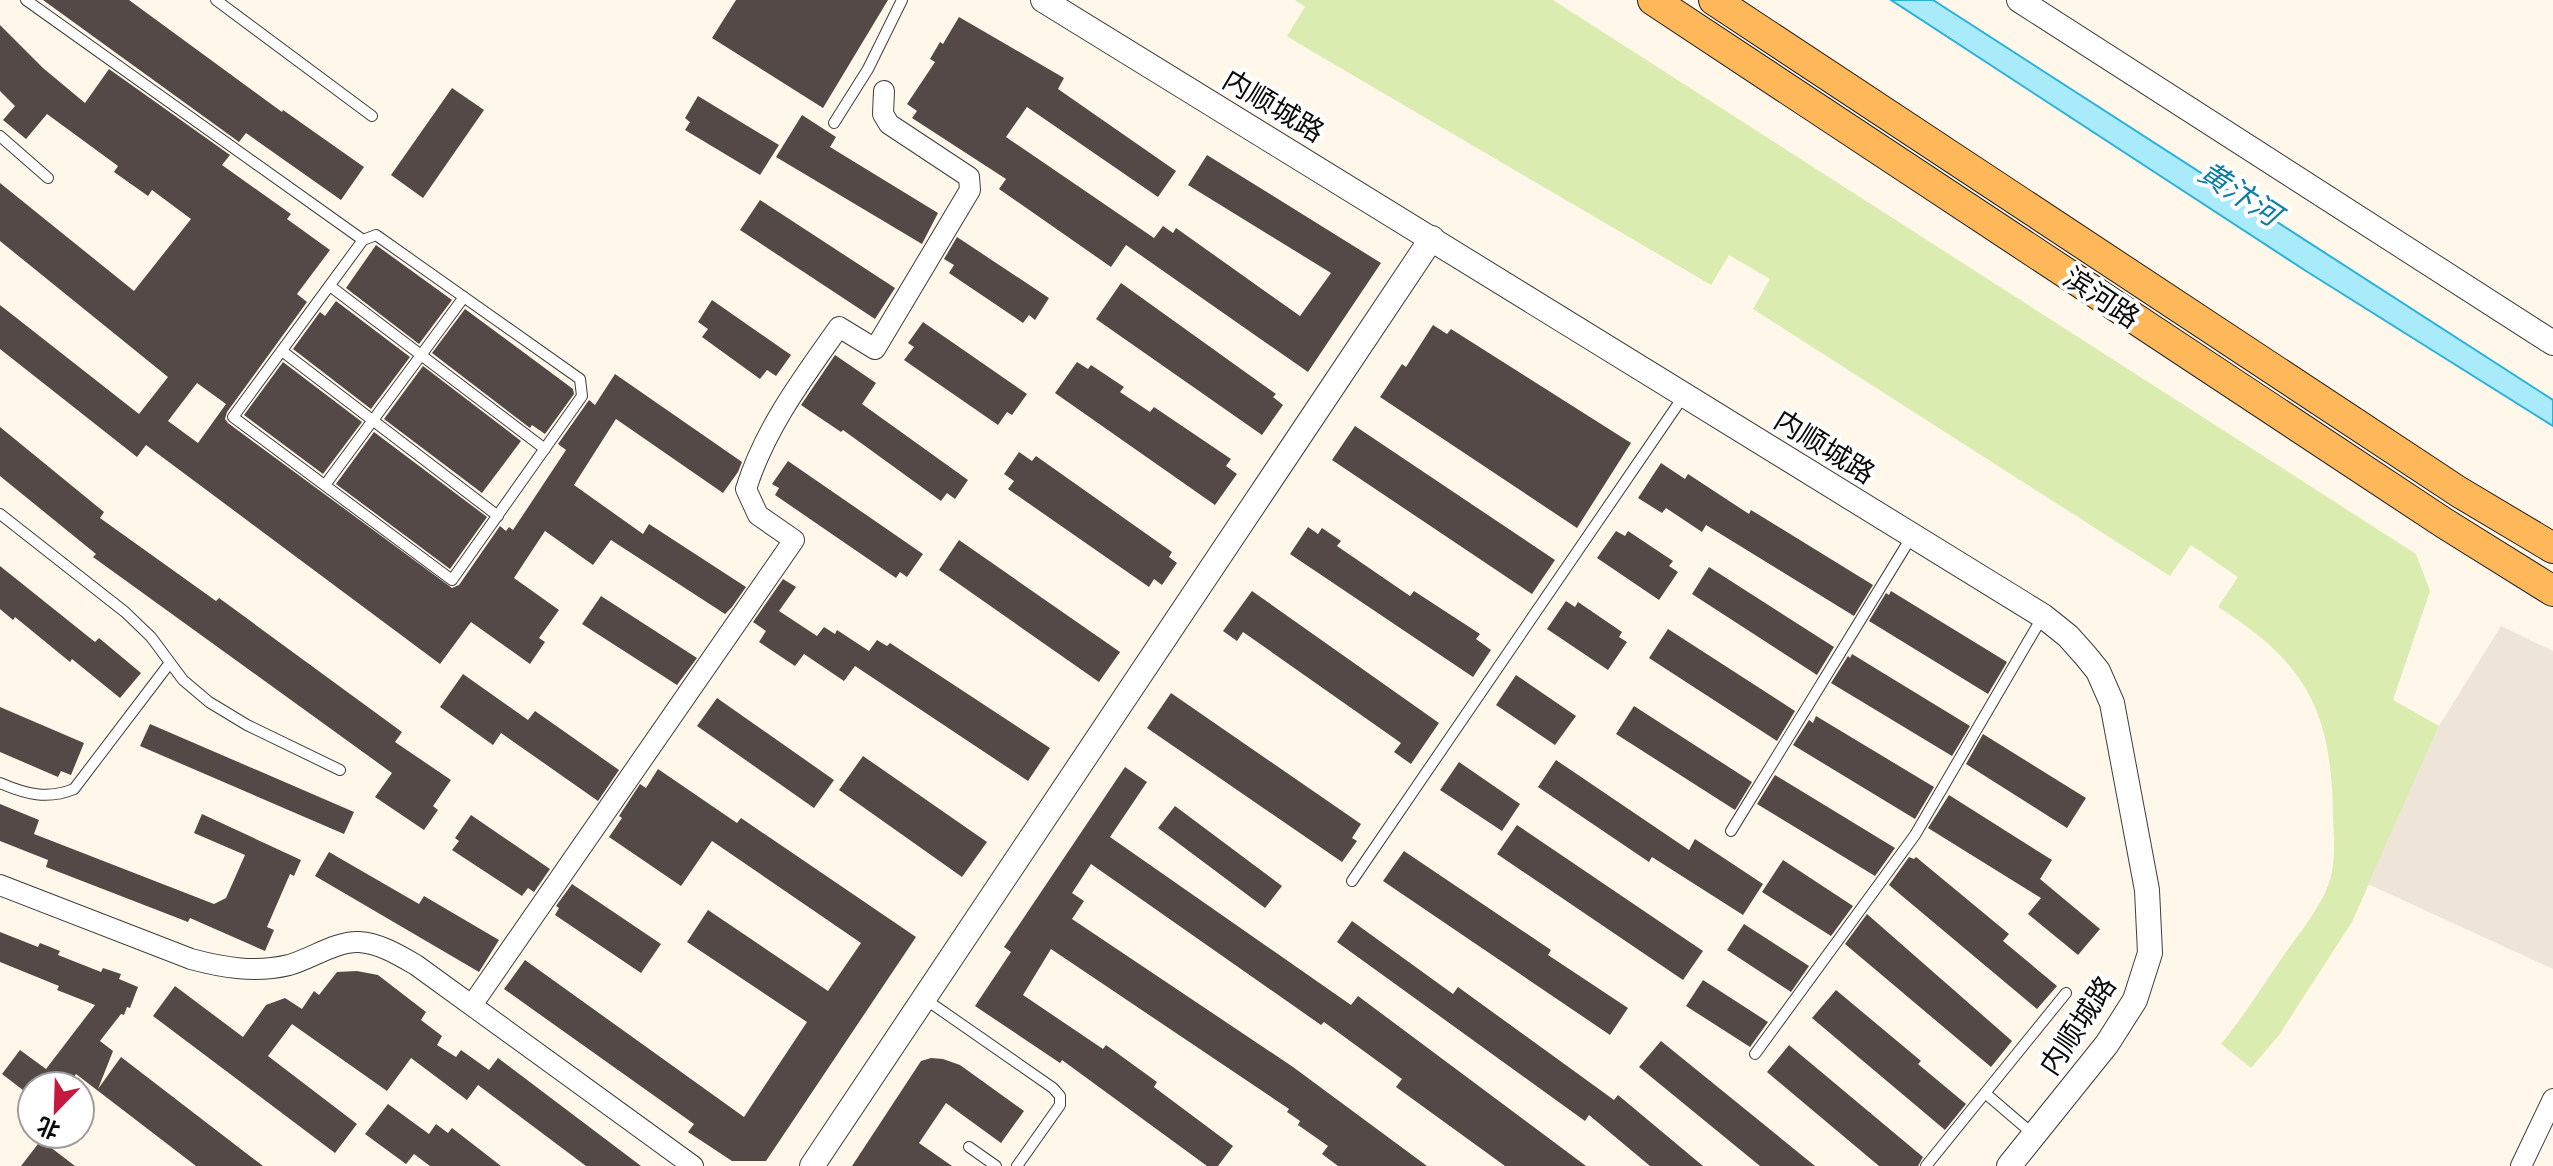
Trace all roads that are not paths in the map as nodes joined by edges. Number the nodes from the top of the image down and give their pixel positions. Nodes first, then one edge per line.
1 (26, 0) edge
2 (216, 0) edge
3 (902, 0) edge
4 (1043, 0) edge
5 (1653, 0) edge
6 (1714, 0) edge
7 (2019, 0) edge
8 (884, 91) dead end
9 (372, 116) dead end
10 (834, 123) dead end
11 (0, 136) edge
12 (48, 178) dead end
13 (1432, 238) junction
14 (363, 240) junction
15 (330, 286) junction
16 (464, 297) junction
17 (2553, 343) edge
18 (282, 351) junction
19 (421, 355) junction
20 (1685, 393) junction
21 (373, 420) junction
22 (545, 449) junction
23 (325, 485) junction
24 (0, 514) edge
25 (498, 516) junction
26 (1912, 536) junction
27 (2553, 548) edge
28 (2553, 591) edge
29 (2043, 616) junction
30 (169, 664) junction
31 (340, 770) dead end
32 (0, 783) edge
33 (1731, 831) dead end
34 (1352, 881) dead end
35 (0, 885) edge
36 (2066, 993) dead end
37 (924, 998) junction
38 (472, 1005) junction
39 (1755, 1054) dead end
40 (1985, 1093) junction
41 (2553, 1099) edge
42 (2034, 1135) junction
43 (969, 1147) dead end
44 (693, 1166) edge
45 (812, 1166) edge
46 (996, 1166) edge
47 (1017, 1166) edge
48 (1926, 1166) edge
49 (2009, 1166) edge
50 (2521, 1166) edge

1 - 14 lane
2 - 9 lane
3 - 10 lane
4 - 13 street, 内顺城路
5 - 28 main road, 滨河路
6 - 27 main road, 滨河路
7 - 17 street
8 - 38 street
11 - 12 lane
13 - 20 street, 内顺城路
13 - 37 street
14 - 15 lane
14 - 16 lane
15 - 18 lane
15 - 19 lane
16 - 19 lane
16 - 22 lane
18 - 21 lane
18 - 23 lane
19 - 21 lane
19 - 22 lane
20 - 26 street, 内顺城路
20 - 34 lane
21 - 23 lane
21 - 25 lane
22 - 25 lane
23 - 25 lane
24 - 30 lane
26 - 29 street, 内顺城路
26 - 33 lane
29 - 39 lane
29 - 42 street, 内顺城路
30 - 31 lane
30 - 32 lane
35 - 38 street
36 - 40 lane
37 - 45 street
37 - 47 lane
38 - 44 street
40 - 42 lane
40 - 48 lane
41 - 50 street
42 - 49 street, 内顺城路
43 - 46 lane

